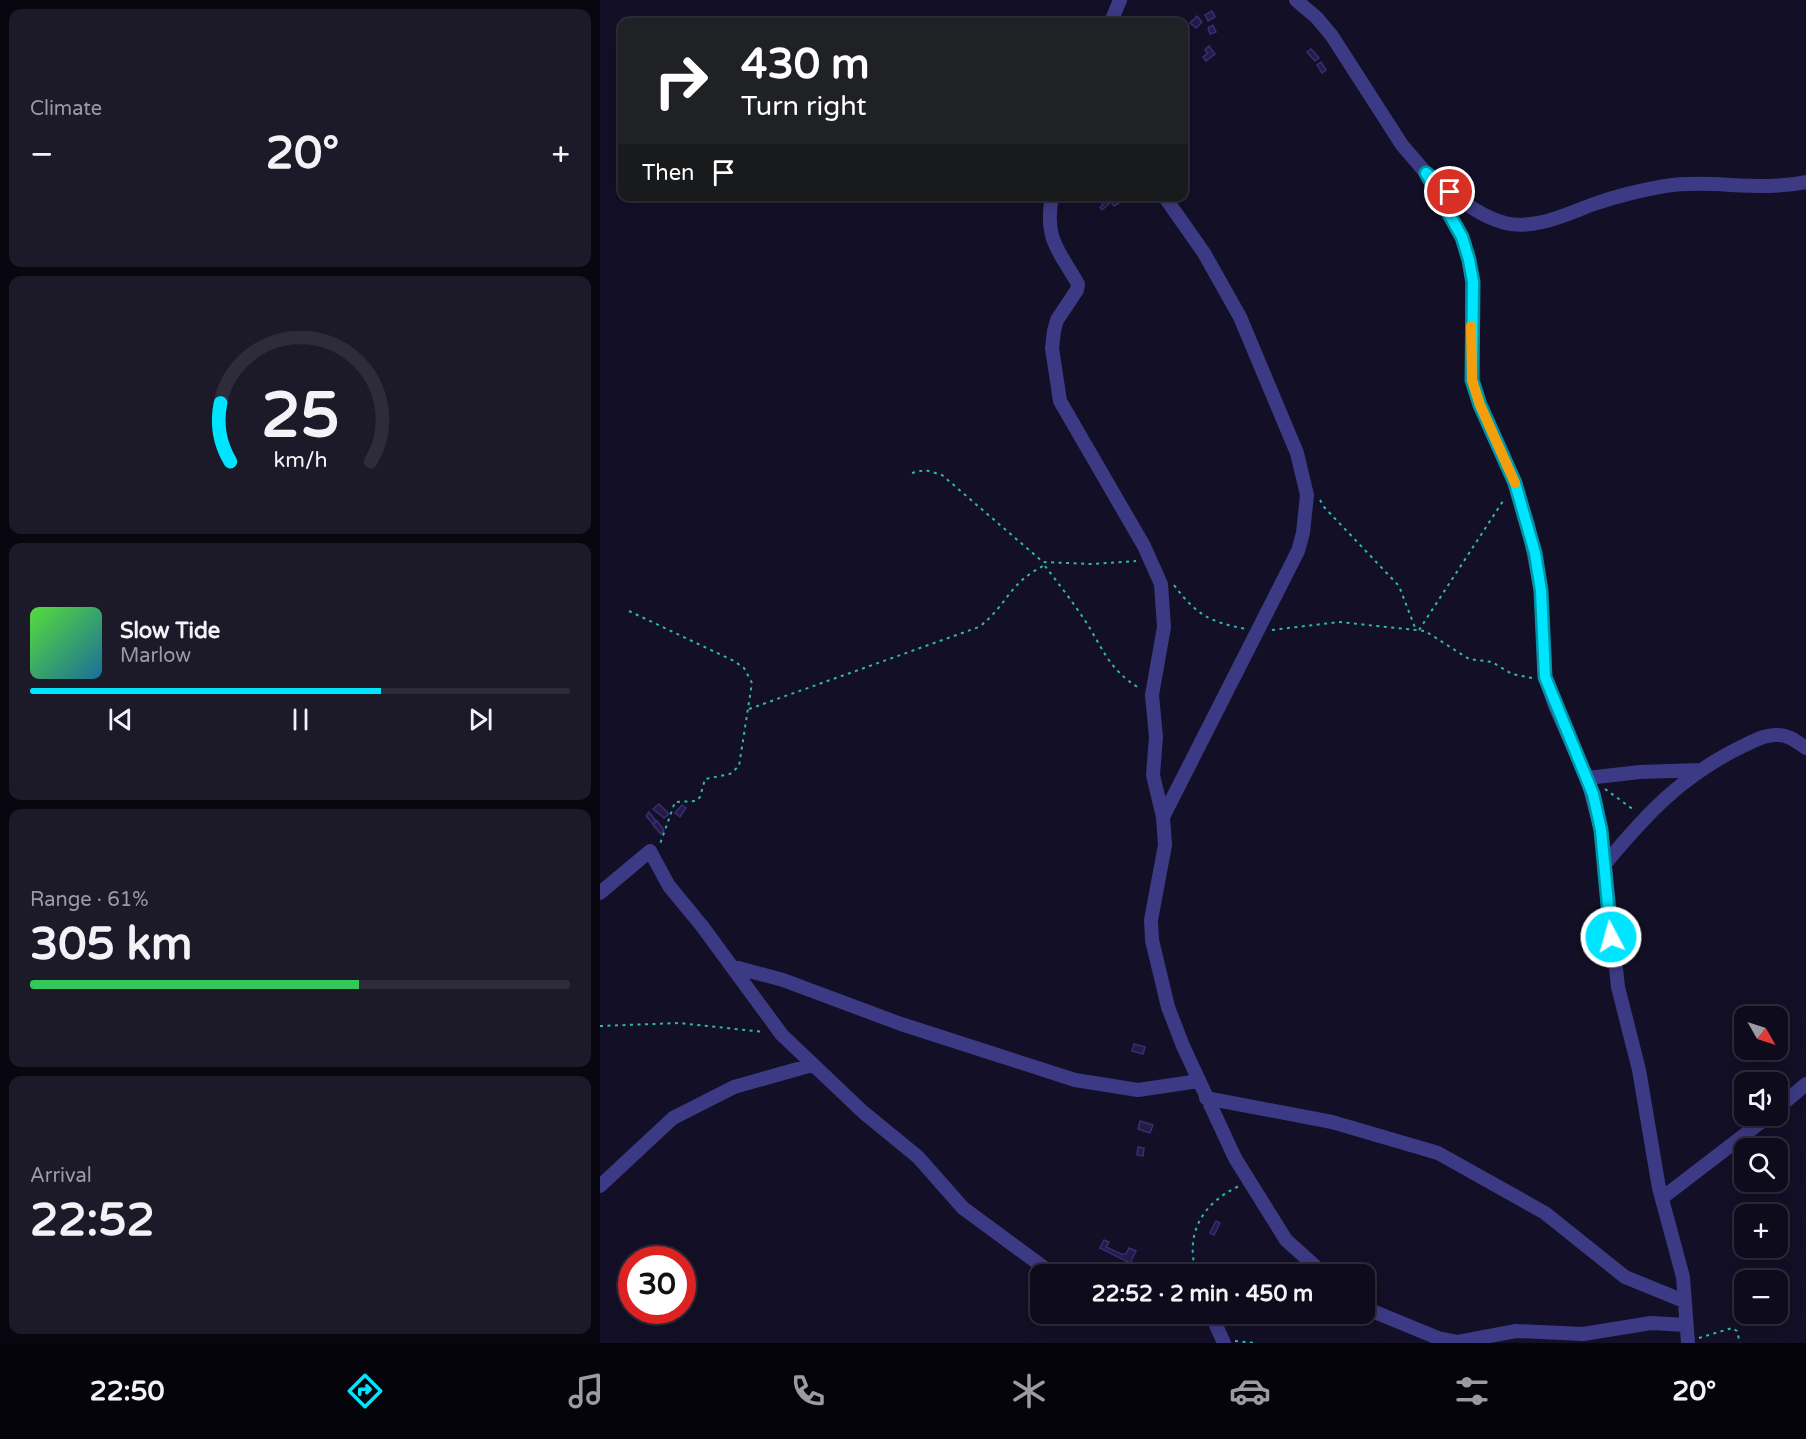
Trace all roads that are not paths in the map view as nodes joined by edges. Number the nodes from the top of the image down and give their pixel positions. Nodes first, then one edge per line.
1 (1120, 0) edge
2 (1296, 0) edge
3 (1113, 18) edge
4 (1426, 173) junction
5 (1806, 182) edge
6 (1051, 201) edge
7 (1168, 201) edge
8 (1806, 748) edge
9 (1700, 770) junction
10 (1590, 778) junction
11 (1163, 817) junction
12 (1605, 864) junction
13 (600, 892) edge
14 (731, 966) junction
15 (812, 1065) junction
16 (1199, 1081) junction
17 (1806, 1084) edge
18 (1206, 1098) junction
19 (1788, 1099) edge
20 (1755, 1126) edge
21 (600, 1186) edge
22 (1662, 1198) junction
23 (1039, 1264) edge
24 (1313, 1264) edge
25 (1684, 1301) junction
26 (1375, 1311) edge
27 (1216, 1324) edge
28 (1686, 1325) junction
29 (1407, 1326) junction
30 (1224, 1342) edge
31 (1687, 1342) edge
32 (1429, 1343) edge

1 - 3 street
2 - 4 street
4 - 5 street
4 - 10 street
6 - 11 street
7 - 11 street
8 - 9 street
9 - 10 street
9 - 12 street
10 - 12 street
11 - 16 street
12 - 22 street
13 - 14 street
14 - 15 street
14 - 16 street
15 - 21 street
15 - 23 street
16 - 18 street
17 - 19 street
18 - 24 street
18 - 25 street
20 - 22 street
22 - 25 street
25 - 28 street
26 - 29 street
27 - 30 street
28 - 29 street
28 - 31 street
29 - 32 street

